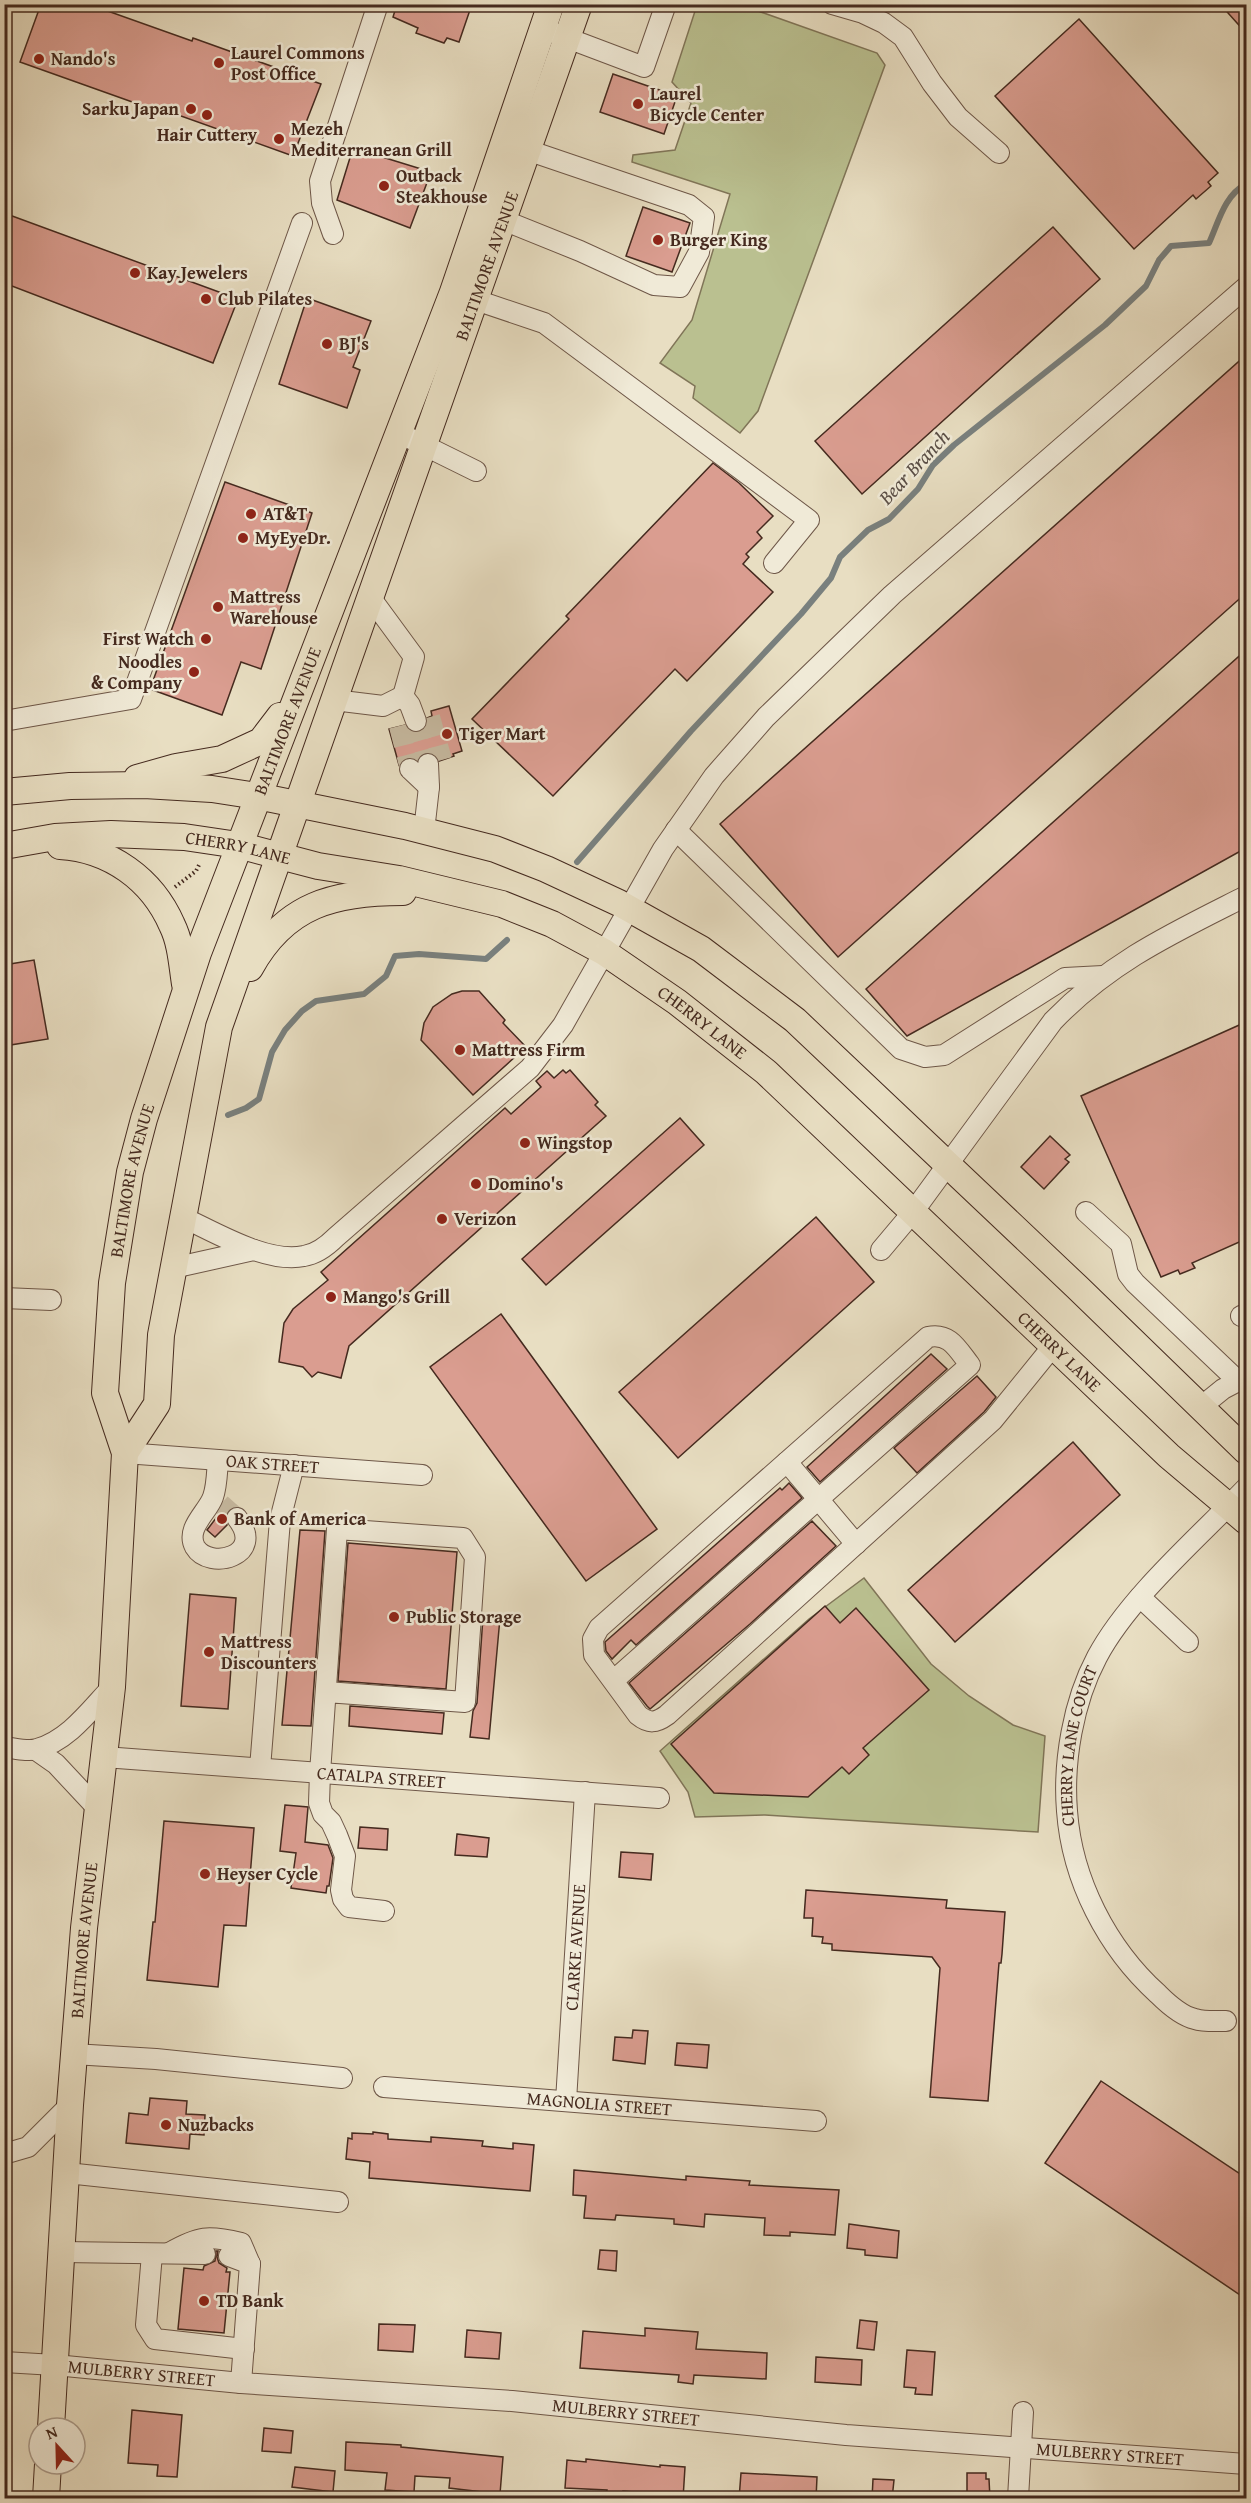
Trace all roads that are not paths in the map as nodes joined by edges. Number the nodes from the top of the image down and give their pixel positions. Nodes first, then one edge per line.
1 (378, 4) edge
2 (551, 4) edge
3 (579, 4) edge
4 (666, 4) edge
5 (832, 4) edge
6 (555, 33) junction
7 (527, 150) junction
8 (999, 153) dead end
9 (503, 220) junction
10 (302, 223) dead end
11 (333, 234) dead end
12 (1246, 288) edge
13 (464, 296) junction
14 (399, 433) junction
15 (424, 445) junction
16 (476, 471) dead end
17 (774, 563) dead end
18 (370, 597) junction
19 (296, 694) junction
20 (334, 700) junction
21 (4, 721) edge
22 (114, 786) junction
23 (429, 787) junction
24 (4, 792) edge
25 (257, 796) junction
26 (297, 805) junction
27 (676, 830) junction
28 (424, 831) junction
29 (13, 844) edge
30 (238, 845) junction
31 (279, 856) junction
32 (471, 896) junction
33 (1246, 896) edge
34 (629, 908) junction
35 (604, 952) junction
36 (1103, 976) junction
37 (185, 990) junction
38 (219, 1027) junction
39 (947, 1165) junction
40 (913, 1212) junction
41 (1086, 1212) dead end
42 (182, 1216) junction
43 (254, 1250) junction
44 (881, 1250) dead end
45 (173, 1268) junction
46 (4, 1298) edge
47 (51, 1300) dead end
48 (1053, 1346) junction
49 (1242, 1379) edge
50 (1202, 1406) junction
51 (1246, 1451) edge
52 (125, 1453) junction
53 (218, 1460) junction
54 (788, 1462) junction
55 (294, 1465) junction
56 (422, 1475) dead end
57 (818, 1499) junction
58 (1241, 1505) edge
59 (237, 1518) tunnel mouth
60 (856, 1544) junction
61 (1140, 1597) junction
62 (1188, 1642) dead end
63 (613, 1681) junction
64 (112, 1687) junction
65 (326, 1692) junction
66 (4, 1747) edge
67 (36, 1750) junction
68 (104, 1758) junction
69 (260, 1768) junction
70 (320, 1773) junction
71 (585, 1792) junction
72 (659, 1798) dead end
73 (98, 1809) junction
74 (384, 1911) dead end
75 (1226, 2021) dead end
76 (74, 2055) junction
77 (342, 2078) dead end
78 (384, 2087) dead end
79 (566, 2101) junction
80 (70, 2106) junction
81 (816, 2121) dead end
82 (4, 2154) edge
83 (67, 2173) junction
84 (338, 2202) dead end
85 (62, 2252) junction
86 (159, 2254) junction
87 (205, 2254) dead end
88 (229, 2256) dead end
89 (250, 2264) junction
90 (244, 2349) junction
91 (4, 2362) edge
92 (55, 2365) junction
93 (241, 2383) junction
94 (1023, 2412) dead end
95 (52, 2416) edge
96 (1021, 2448) junction
97 (1246, 2464) edge
98 (47, 2476) edge
99 (46, 2499) edge
100 (1018, 2499) edge

1 - 11 street
2 - 6 main road, BALTIMORE AVENUE
3 - 6 main road, BALTIMORE AVENUE
4 - 6 street
5 - 8 street
6 - 7 main road, BALTIMORE AVENUE
6 - 13 main road, BALTIMORE AVENUE
7 - 9 main road, BALTIMORE AVENUE
7 - 9 street
9 - 13 main road, BALTIMORE AVENUE
10 - 21 street
12 - 27 street
13 - 14 main road, BALTIMORE AVENUE
13 - 15 main road, BALTIMORE AVENUE
13 - 17 street
14 - 15 street
14 - 19 main road, BALTIMORE AVENUE
15 - 16 street
15 - 18 main road, BALTIMORE AVENUE
18 - 20 main road, BALTIMORE AVENUE
18 - 20 street
19 - 22 main road
19 - 25 main road, BALTIMORE AVENUE
20 - 26 main road, BALTIMORE AVENUE
22 - 24 main road
22 - 25 main road
23 - 23 street
23 - 28 street
25 - 26 main road
25 - 30 main road, BALTIMORE AVENUE
26 - 28 main road
26 - 31 main road, BALTIMORE AVENUE
27 - 34 street
27 - 36 street
28 - 34 main road
29 - 30 main road, CHERRY LANE
29 - 37 main road
30 - 31 main road, CHERRY LANE
30 - 37 main road, BALTIMORE AVENUE
31 - 32 main road, CHERRY LANE
31 - 38 main road, BALTIMORE AVENUE
32 - 35 main road, CHERRY LANE
32 - 38 main road
33 - 36 street
34 - 35 street
34 - 39 main road
35 - 40 main road, CHERRY LANE
35 - 43 street
36 - 39 street
37 - 52 main road, BALTIMORE AVENUE
38 - 42 main road, BALTIMORE AVENUE
39 - 40 street
39 - 50 main road
40 - 44 street
40 - 48 main road, CHERRY LANE
41 - 49 street
42 - 43 street
42 - 45 main road, BALTIMORE AVENUE
43 - 45 street
45 - 52 main road, BALTIMORE AVENUE
46 - 47 street
48 - 58 main road, CHERRY LANE
48 - 60 street
49 - 50 street
50 - 51 main road
52 - 53 street, OAK STREET
52 - 64 main road, BALTIMORE AVENUE
53 - 55 street, OAK STREET
53 - 59 street
54 - 57 street
54 - 57 street
54 - 63 street
55 - 56 street, OAK STREET
55 - 69 street
57 - 60 street
57 - 63 street
58 - 61 street, CHERRY LANE COURT
60 - 63 street
61 - 62 street
61 - 75 street, CHERRY LANE COURT
64 - 67 street
64 - 68 main road, BALTIMORE AVENUE
65 - 65 street
65 - 70 street
66 - 67 street
67 - 73 street
68 - 69 street, CATALPA STREET
68 - 73 main road, BALTIMORE AVENUE
69 - 70 street, CATALPA STREET
70 - 71 street, CATALPA STREET
70 - 74 street
71 - 72 street, CATALPA STREET
71 - 79 street, CLARKE AVENUE
73 - 76 main road, BALTIMORE AVENUE
76 - 77 street
76 - 80 main road, BALTIMORE AVENUE
78 - 79 street, MAGNOLIA STREET
79 - 81 street, MAGNOLIA STREET
80 - 82 street
80 - 83 main road, BALTIMORE AVENUE
83 - 84 street
83 - 85 main road, BALTIMORE AVENUE
85 - 86 street
85 - 92 main road, BALTIMORE AVENUE
86 - 87 street
86 - 89 street
86 - 90 street
88 - 89 street
89 - 90 street
90 - 93 street
91 - 92 street, MULBERRY STREET
92 - 93 street, MULBERRY STREET
92 - 95 main road, BALTIMORE AVENUE
93 - 96 street, MULBERRY STREET
94 - 96 street
96 - 97 street, MULBERRY STREET
96 - 100 street
98 - 99 main road

